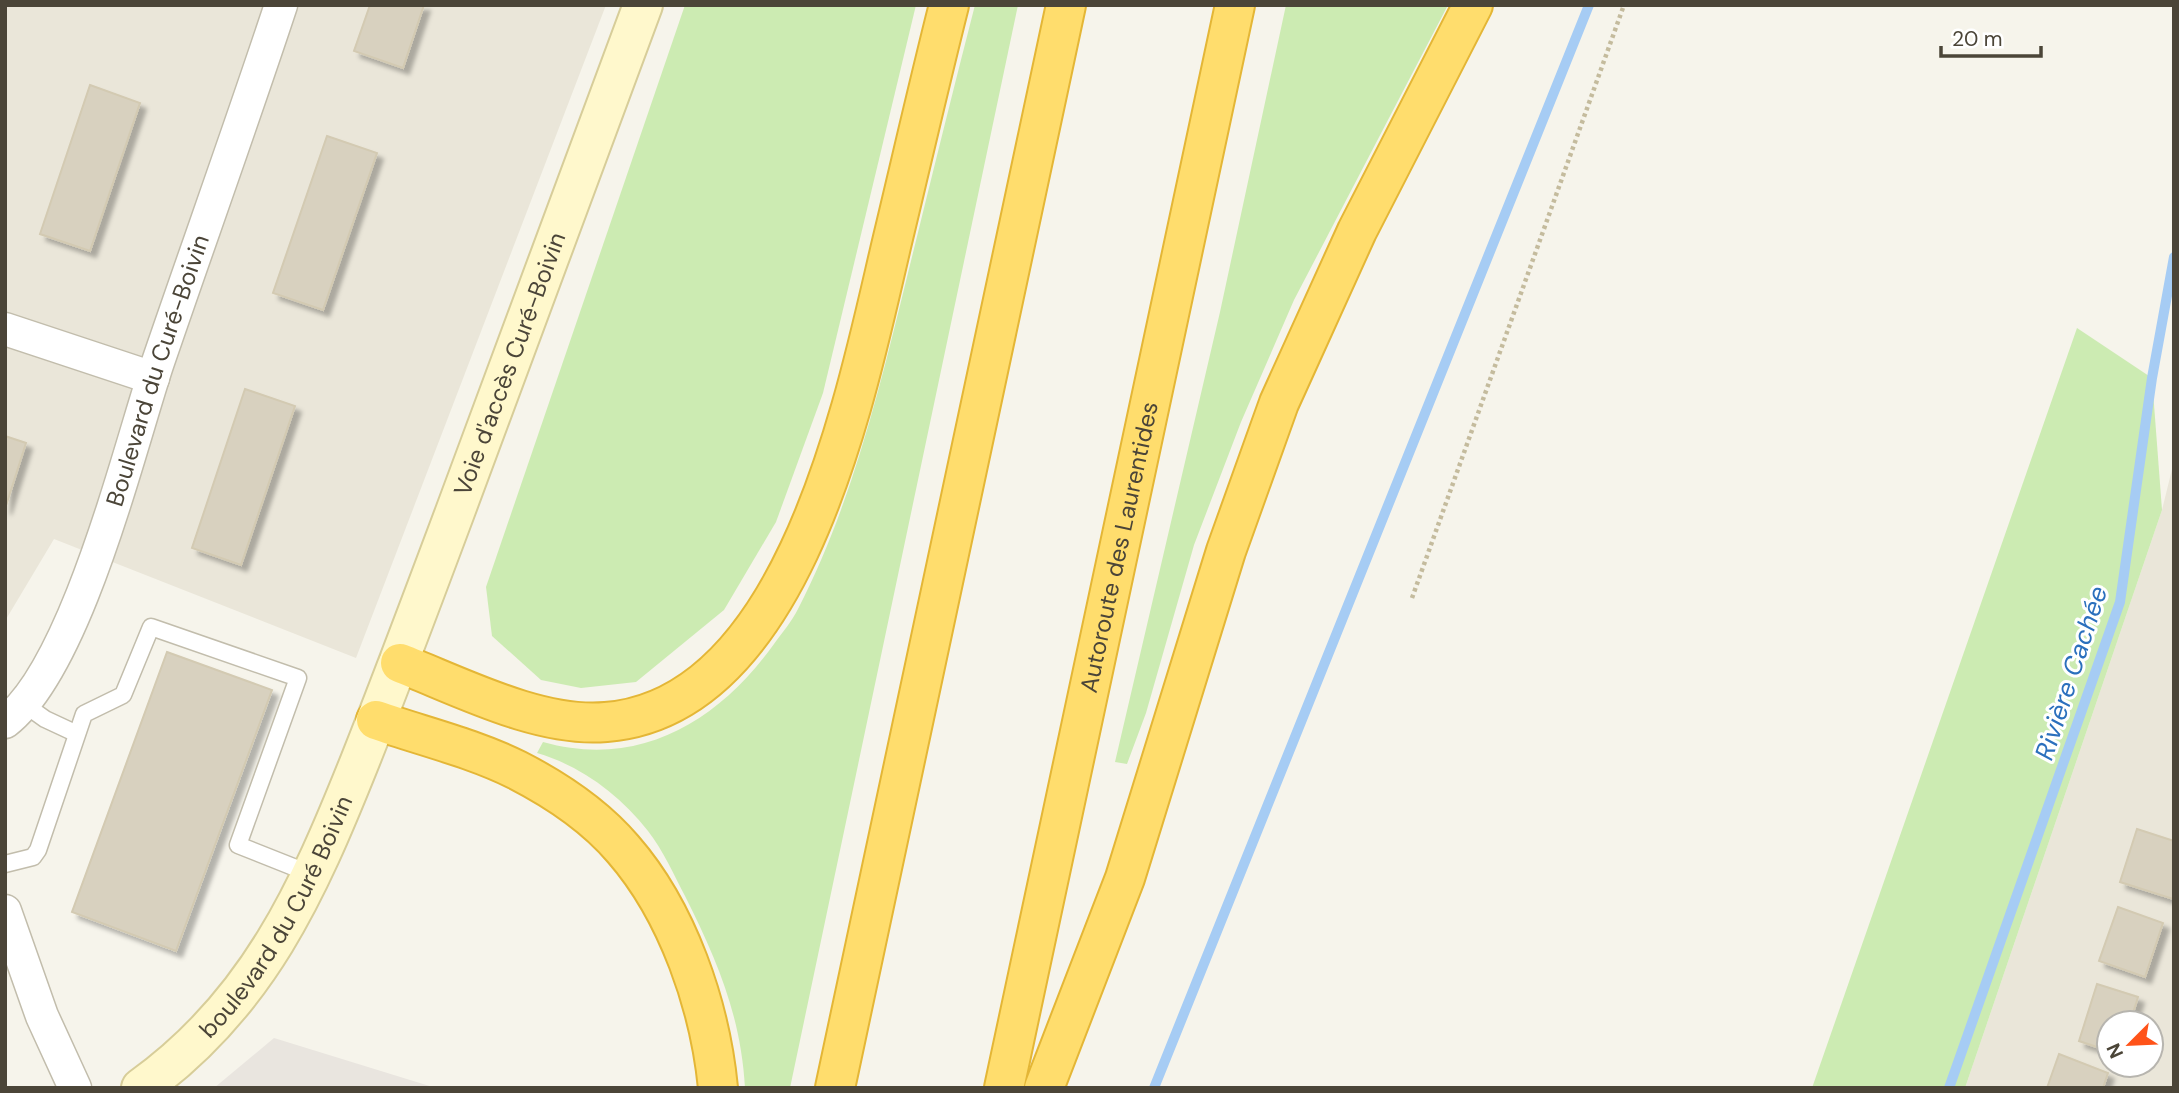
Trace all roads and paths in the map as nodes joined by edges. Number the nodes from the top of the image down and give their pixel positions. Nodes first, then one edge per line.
1 (281, 5) edge
2 (643, 5) edge
3 (949, 5) edge
4 (1066, 5) edge
5 (1235, 5) edge
6 (1473, 5) edge
7 (1624, 5) edge
8 (5, 329) edge
9 (153, 378) junction
10 (1412, 598) dead end
11 (400, 663) junction
12 (15, 713) edge
13 (376, 720) junction
14 (75, 733) junction
15 (5, 864) edge
16 (313, 875) junction
17 (5, 911) edge
18 (75, 1088) edge
19 (141, 1088) edge
20 (718, 1088) edge
21 (835, 1088) edge
22 (1004, 1088) edge
23 (1044, 1088) edge

1 - 9 street, Boulevard du Curé-Boivin
2 - 11 street, Voie d'accès Curé-Boivin
3 - 11 highway
4 - 21 highway
5 - 22 highway, Autoroute des Laurentides
6 - 23 highway
7 - 10 path
8 - 9 street
9 - 12 street, Boulevard du Curé-Boivin
11 - 13 street, Voie d'accès Curé-Boivin
12 - 14 lane
13 - 16 street, boulevard du Curé Boivin
13 - 20 highway
14 - 15 lane
14 - 16 lane
16 - 19 street, boulevard du Curé Boivin
17 - 18 street

